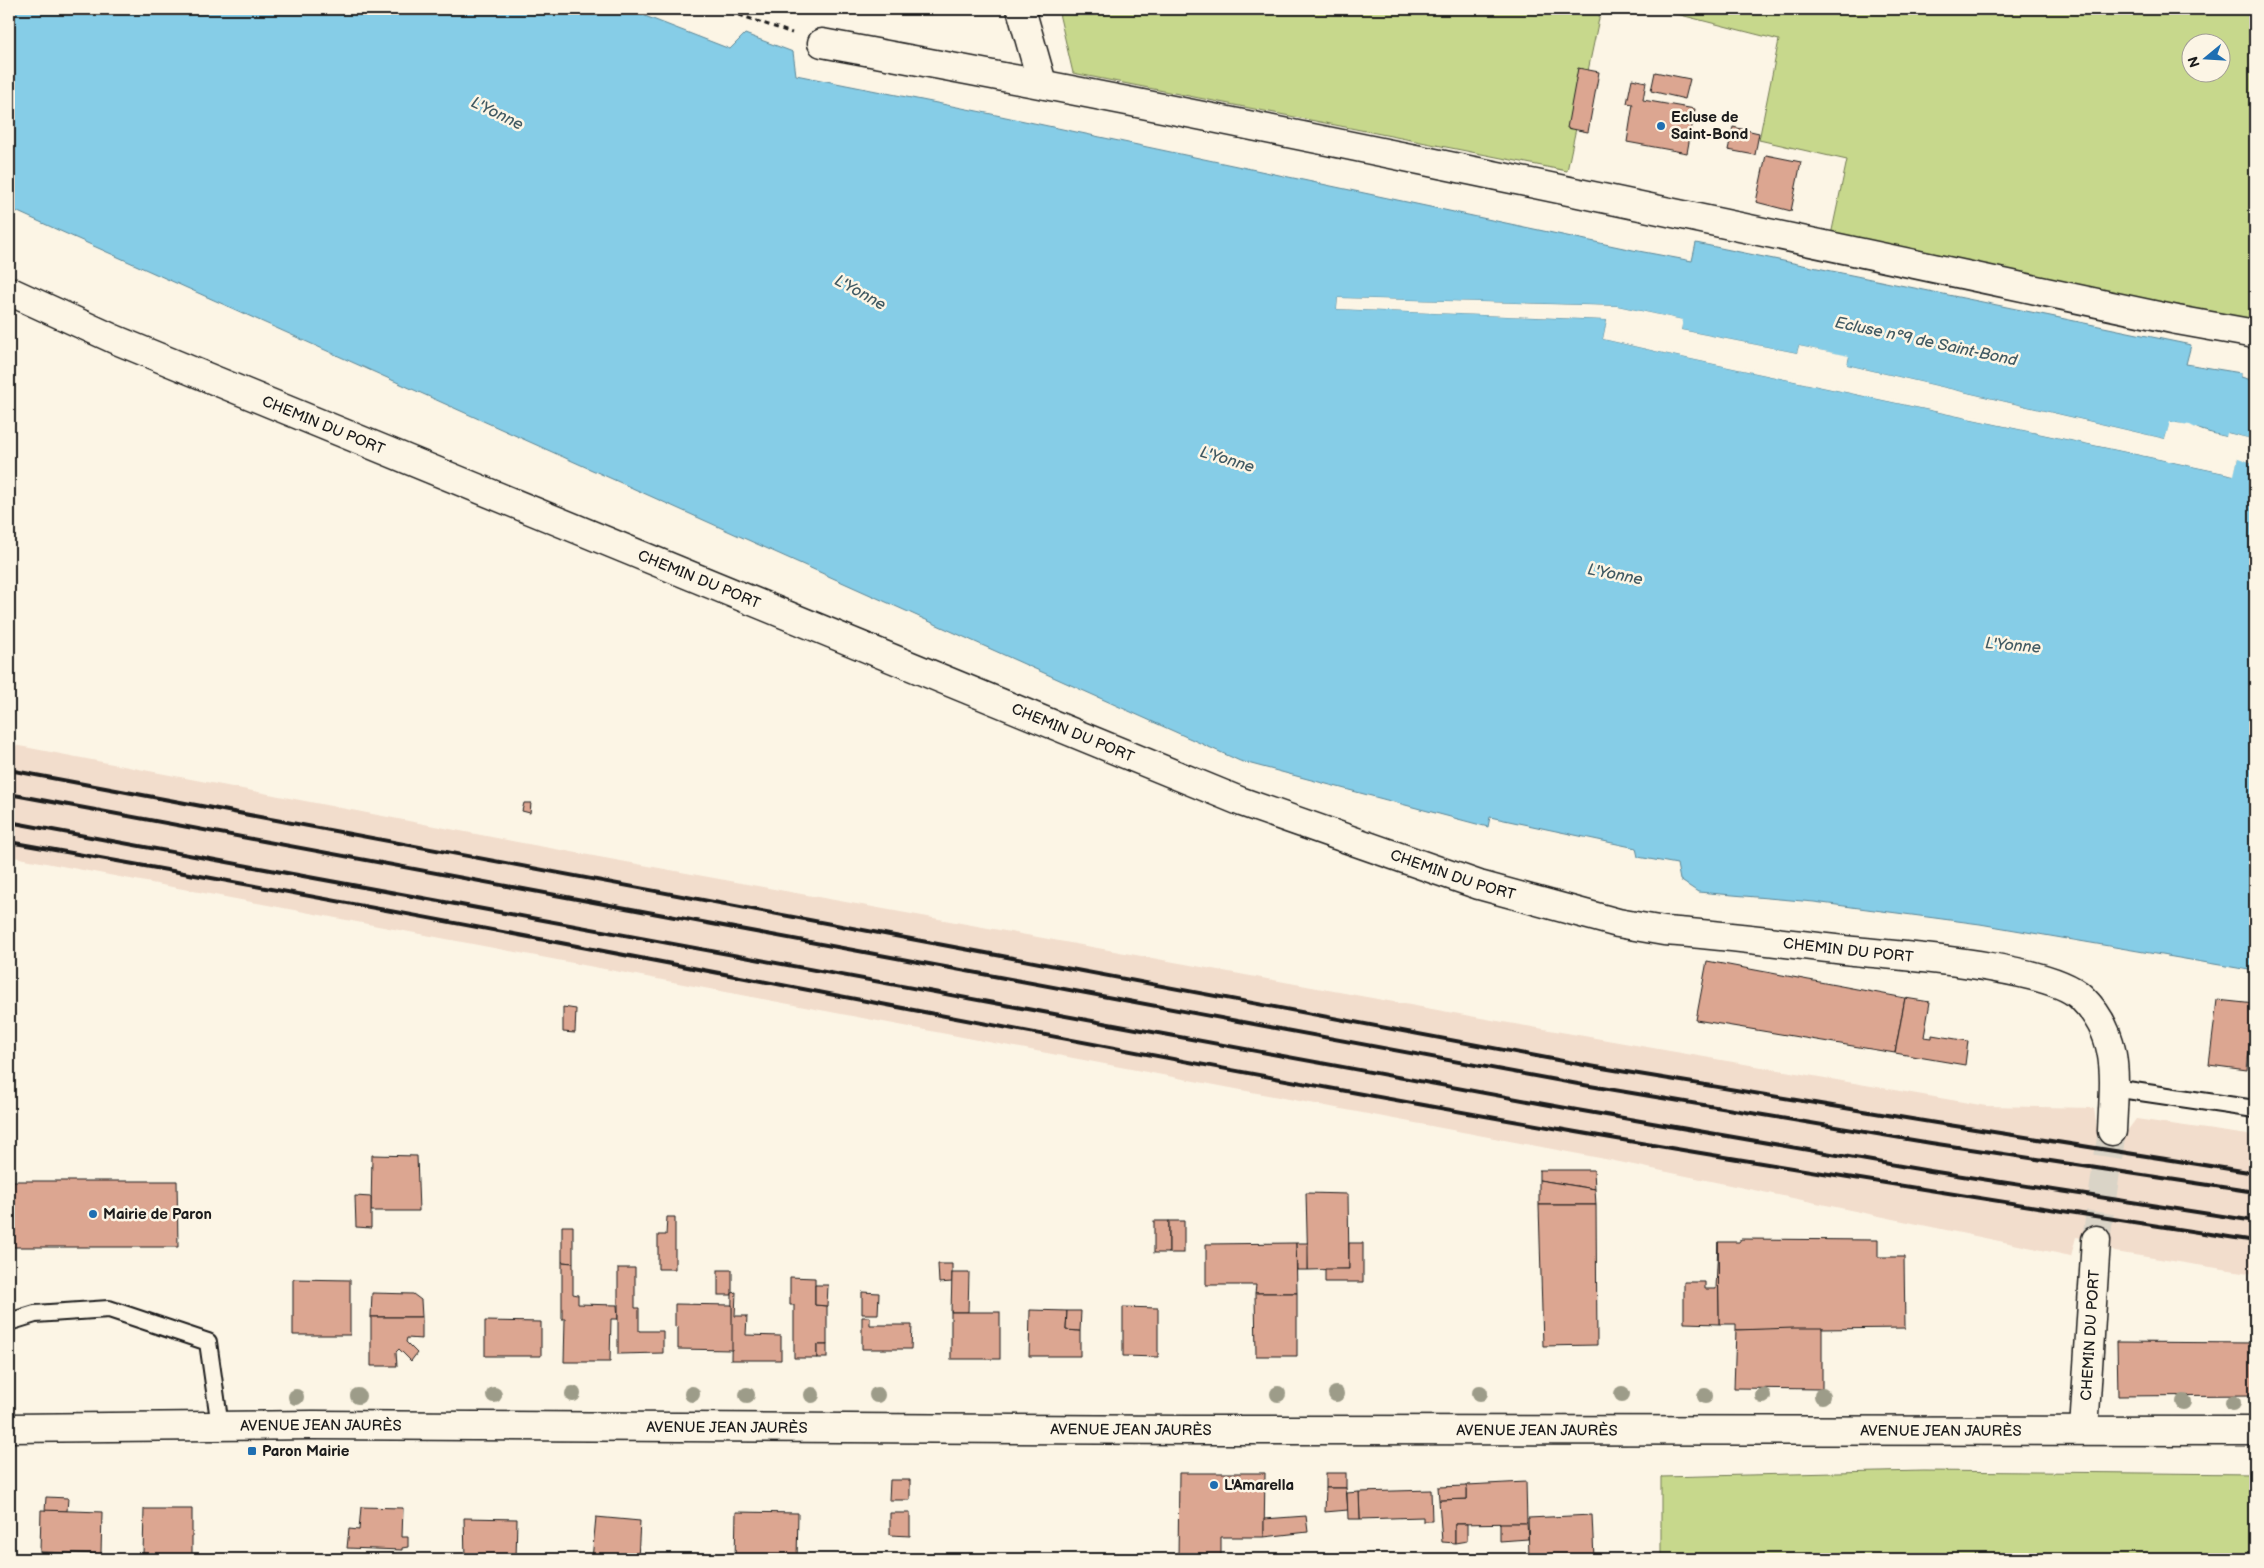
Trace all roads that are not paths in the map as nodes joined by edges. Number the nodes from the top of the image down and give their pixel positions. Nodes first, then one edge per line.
1 (1021, 9) edge
2 (809, 39) road end
3 (1042, 83) junction
4 (9, 291) edge
5 (2255, 334) edge
6 (2114, 1090) junction
7 (2255, 1109) edge
8 (2112, 1131) tunnel mouth
9 (2096, 1240) tunnel mouth
10 (9, 1322) edge
11 (220, 1426) junction
12 (9, 1428) edge
13 (2084, 1430) junction
14 (2255, 1432) edge

1 - 3 street
2 - 3 street
3 - 5 street
4 - 6 street, CHEMIN DU PORT
6 - 7 lane
6 - 8 street, CHEMIN DU PORT
9 - 13 street, CHEMIN DU PORT
10 - 11 lane
11 - 12 street, AVENUE JEAN JAURÈS
11 - 13 street, AVENUE JEAN JAURÈS
13 - 14 street, AVENUE JEAN JAURÈS

